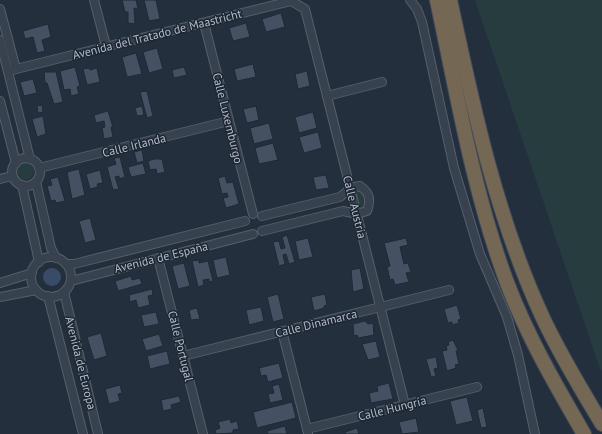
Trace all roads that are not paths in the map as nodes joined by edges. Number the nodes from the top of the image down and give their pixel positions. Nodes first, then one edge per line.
1 (94, 0) edge
2 (410, 0) edge
3 (437, 0) edge
4 (450, 0) edge
5 (0, 9) edge
6 (305, 9) joint
7 (204, 23) junction
8 (0, 40) edge
9 (106, 46) junction
10 (12, 70) junction
11 (382, 82) dead end
12 (327, 96) junction
13 (0, 101) edge
14 (229, 121) junction
15 (30, 159) junction
16 (16, 163) junction
17 (39, 168) junction
18 (12, 176) junction
19 (0, 179) edge
20 (36, 182) junction
21 (22, 185) junction
22 (351, 188) junction
23 (253, 214) junction
24 (357, 214) junction
25 (262, 216) junction
26 (245, 221) junction
27 (262, 231) junction
28 (253, 234) junction
29 (56, 258) junction
30 (158, 258) junction
31 (39, 262) junction
32 (66, 264) junction
33 (32, 273) junction
34 (71, 281) junction
35 (0, 283) edge
36 (36, 290) junction
37 (449, 290) dead end
38 (64, 292) junction
39 (48, 296) junction
40 (0, 297) edge
41 (380, 307) junction
42 (282, 331) junction
43 (184, 356) junction
44 (541, 358) junction
45 (477, 387) dead end
46 (405, 405) junction
47 (602, 424) edge
48 (308, 432) edge
49 (83, 434) edge
50 (98, 434) edge
51 (203, 434) edge
52 (535, 434) edge
53 (579, 434) edge
54 (584, 434) edge

1 - 9 street
2 - 52 street
3 - 44 highway
4 - 47 highway
5 - 10 street
6 - 7 street, Avenida del Tratado de Maastricht
6 - 12 street, Calle Austria
7 - 9 street, Avenida del Tratado de Maastricht
7 - 14 street, Calle Luxemburgo
8 - 10 street
9 - 10 street, Avenida del Tratado de Maastricht
10 - 15 street
11 - 12 street
12 - 22 street, Calle Austria
13 - 16 street
14 - 17 street, Calle Irlanda
14 - 23 street, Calle Luxemburgo
15 - 16 street
15 - 17 street
16 - 18 street
17 - 20 street
18 - 19 street
18 - 21 street
20 - 21 street
20 - 29 street
21 - 31 street
22 - 24 street, Calle Austria
22 - 24 street
22 - 25 street
23 - 25 street
23 - 26 street
24 - 27 street
24 - 41 street, Calle Austria
25 - 27 street
26 - 28 street
26 - 32 street, Avenida de España
27 - 28 street
28 - 30 street, Avenida de España
29 - 31 street
29 - 32 street
30 - 34 street, Avenida de España
30 - 43 street, Calle Portugal
31 - 33 street
32 - 34 street
33 - 35 street
33 - 36 street
34 - 38 street
36 - 39 street
36 - 40 street
37 - 41 street, Calle Dinamarca
38 - 39 street
38 - 50 street, Avenida de Europa
39 - 49 street, Avenida de Europa
41 - 42 street, Calle Dinamarca
41 - 46 street, Calle Austria
42 - 43 street, Calle Dinamarca
42 - 48 street
43 - 51 street, Calle Portugal
44 - 53 highway
44 - 54 highway
45 - 46 street, Calle Hungría
46 - 48 street, Calle Hungría

